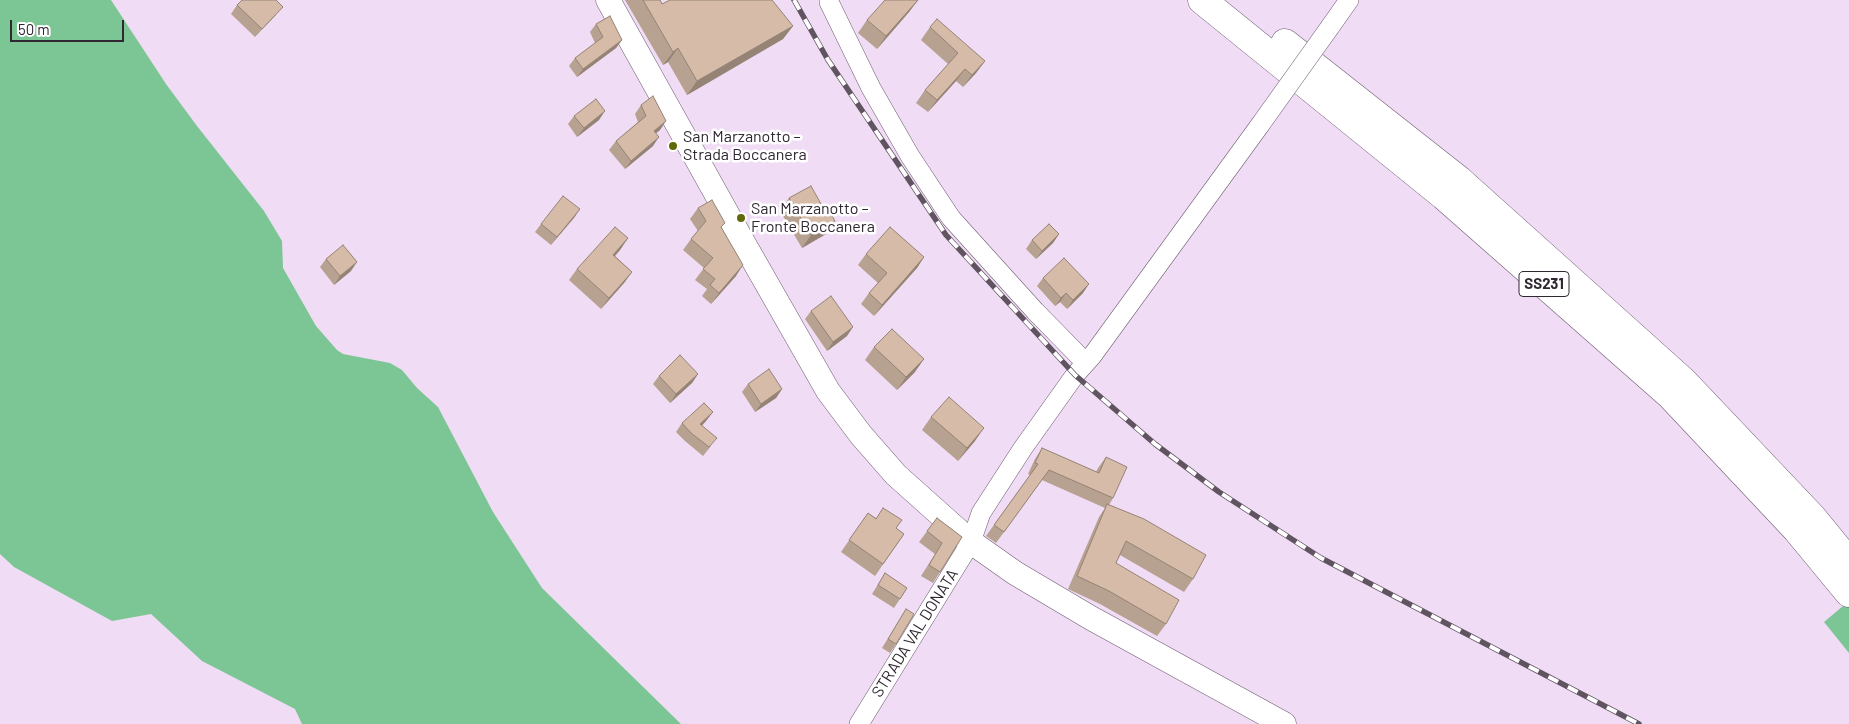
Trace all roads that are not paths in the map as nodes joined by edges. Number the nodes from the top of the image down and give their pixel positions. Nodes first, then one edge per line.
1 (608, 0) edge
2 (1202, 0) edge
3 (1231, 0) edge
4 (1349, 0) edge
5 (829, 2) dead end
6 (1087, 361) junction
7 (971, 542) junction
8 (1849, 562) edge
9 (1849, 593) edge
10 (859, 724) edge
11 (1284, 724) edge

1 - 7 main road
2 - 9 highway, SS231
3 - 8 highway, SS231
4 - 6 street, STRADA VAL DONATA, bridge
5 - 6 street
6 - 7 street, STRADA VAL DONATA
7 - 10 street, STRADA VAL DONATA
7 - 11 main road

